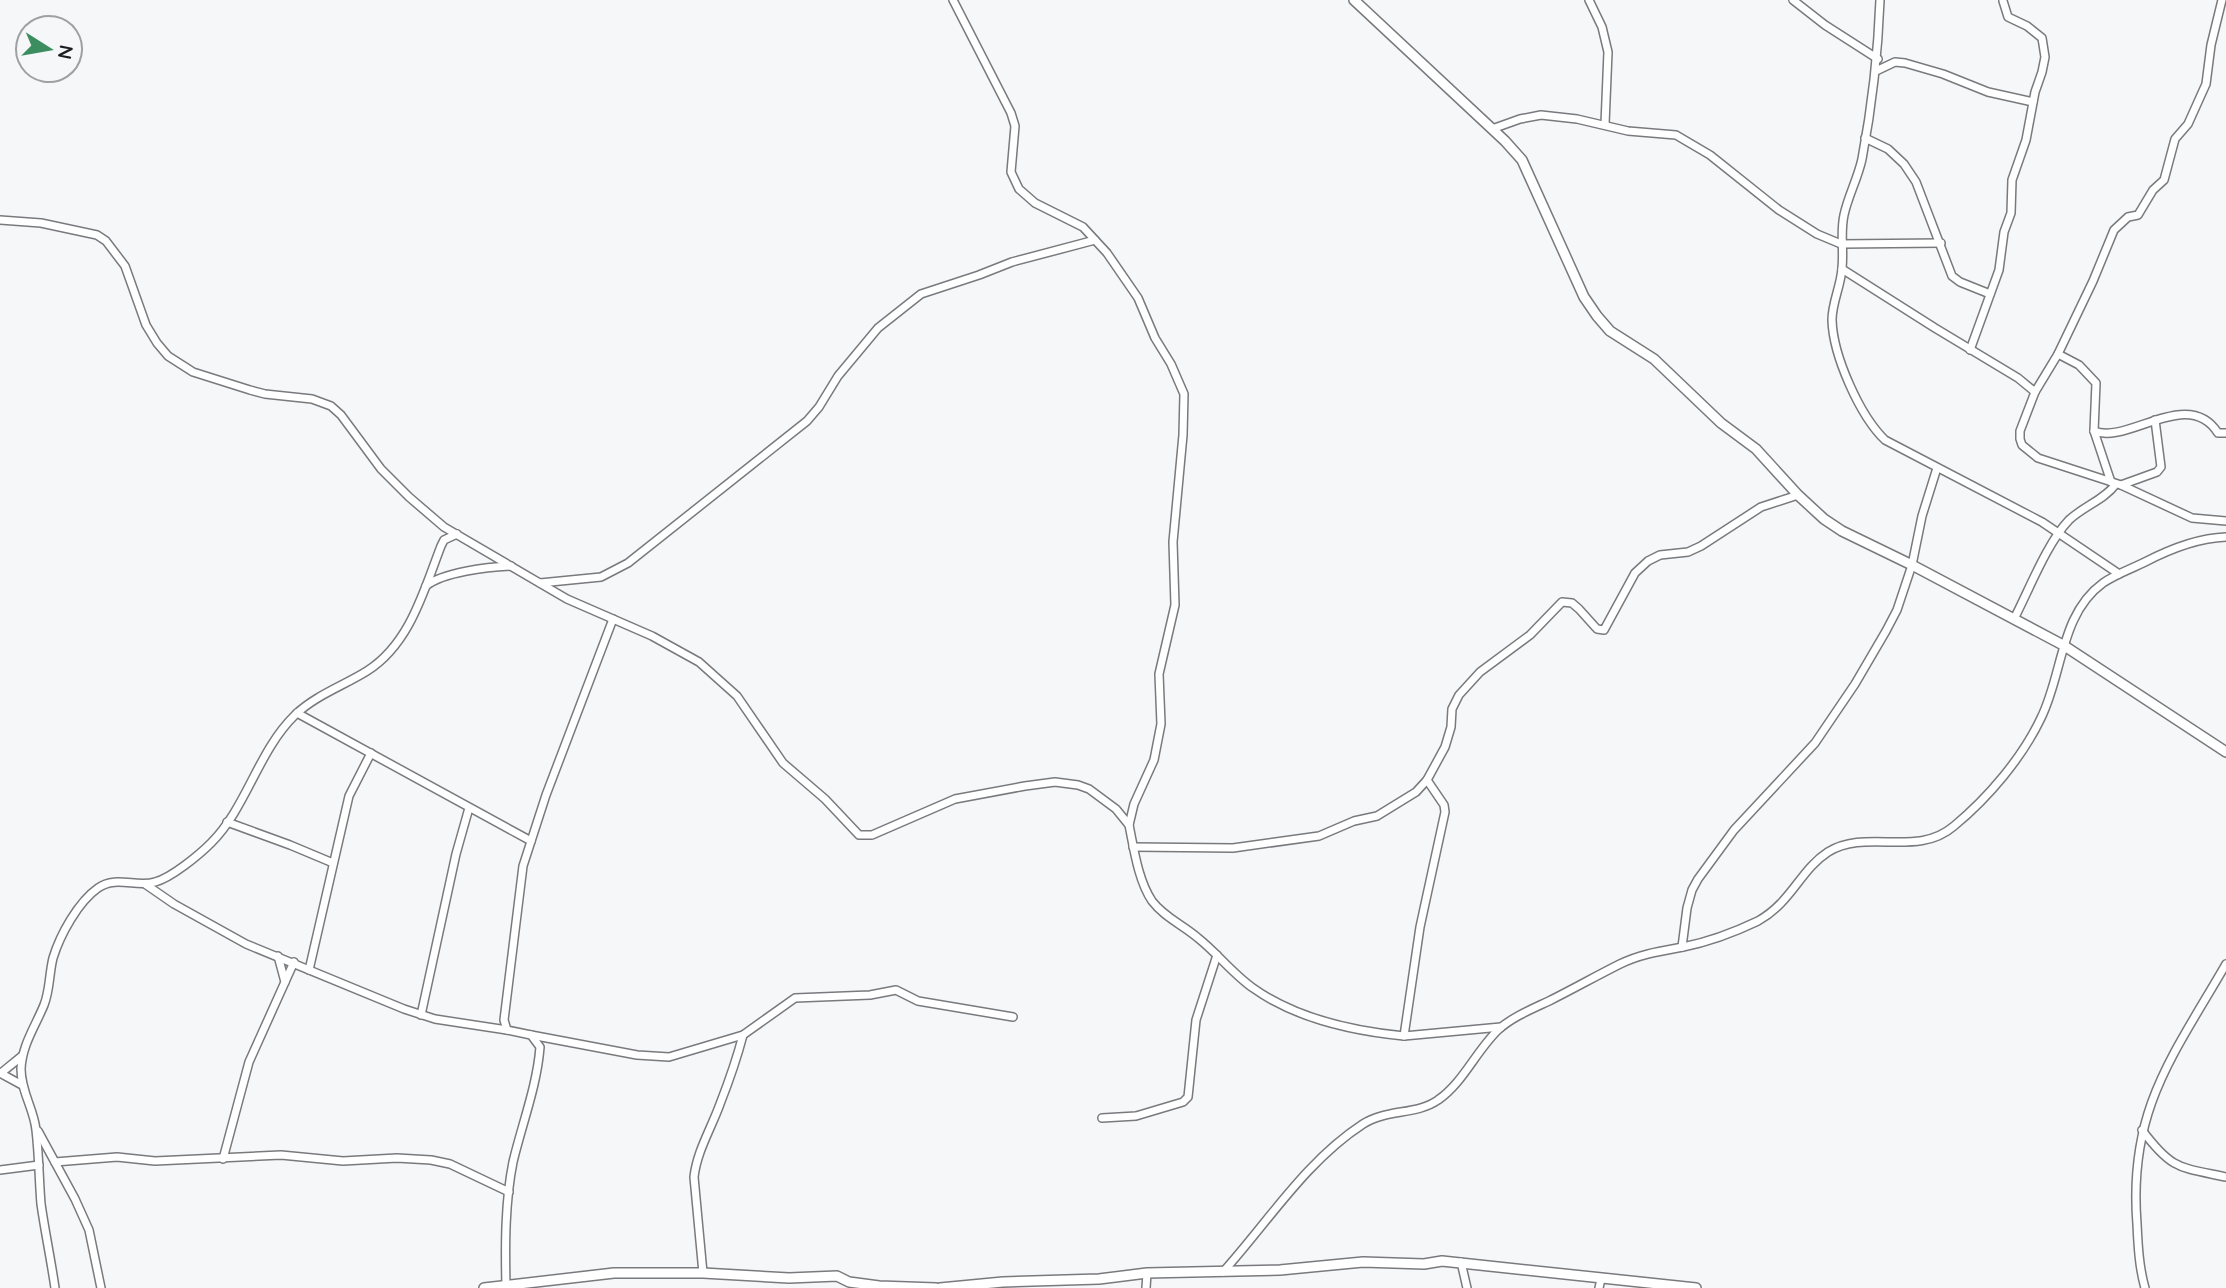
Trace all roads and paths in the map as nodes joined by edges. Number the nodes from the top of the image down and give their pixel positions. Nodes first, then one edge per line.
1 (953, 0) edge
2 (1354, 0) edge
3 (1589, 0) edge
4 (1793, 0) edge
5 (1880, 0) edge
6 (2222, 0) edge
7 (2003, 1) edge
8 (1878, 59) junction
9 (1876, 71) junction
10 (2033, 102) junction
11 (1605, 124) junction
12 (1492, 128) junction
13 (1865, 138) junction
14 (0, 220) edge
15 (1095, 240) junction
16 (1941, 243) junction
17 (1841, 244) junction
18 (1842, 269) junction
19 (1990, 294) junction
20 (1970, 350) junction
21 (2058, 354) junction
22 (2035, 392) junction
23 (2155, 419) junction
24 (2094, 431) junction
25 (2226, 433) edge
26 (1937, 468) junction
27 (2116, 484) junction
28 (1798, 495) junction
29 (2226, 521) edge
30 (444, 527) junction
31 (2059, 532) junction
32 (457, 534) junction
33 (2226, 537) edge
34 (444, 540) junction
35 (1912, 565) junction
36 (511, 566) junction
37 (2119, 574) junction
38 (540, 583) junction
39 (426, 587) junction
40 (613, 619) junction
41 (2014, 619) junction
42 (2063, 645) junction
43 (297, 713) junction
44 (371, 752) junction
45 (2226, 752) edge
46 (1427, 780) junction
47 (1134, 804) junction
48 (470, 808) junction
49 (1116, 809) junction
50 (227, 822) junction
51 (1129, 825) junction
52 (531, 841) junction
53 (1133, 848) junction
54 (333, 863) junction
55 (144, 884) junction
56 (1682, 947) junction
57 (1217, 955) junction
58 (278, 956) junction
59 (294, 962) junction
60 (2226, 964) edge
61 (309, 970) junction
62 (285, 982) junction
63 (421, 1015) junction
64 (1013, 1017) dead end
65 (1501, 1027) junction
66 (507, 1030) junction
67 (531, 1035) junction
68 (743, 1035) junction
69 (1404, 1036) junction
70 (22, 1056) junction
71 (1, 1073) edge
72 (22, 1085) junction
73 (1102, 1118) dead end
74 (36, 1128) junction
75 (2143, 1130) junction
76 (223, 1158) junction
77 (55, 1162) junction
78 (38, 1165) junction
79 (0, 1170) edge
80 (2226, 1177) edge
81 (509, 1192) junction
82 (1461, 1262) junction
83 (1223, 1272) junction
84 (703, 1273) junction
85 (1147, 1273) junction
86 (789, 1283) edge
87 (1600, 1283) edge
88 (1002, 1285) edge
89 (506, 1286) junction
90 (1684, 1287) edge
91 (55, 1288) edge
92 (101, 1288) edge
93 (484, 1288) edge
94 (938, 1288) edge
95 (1146, 1288) edge
96 (1467, 1288) edge
97 (1696, 1288) edge
98 (2145, 1288) edge

1 - 15 street
2 - 12 street
3 - 11 street
4 - 8 street
5 - 8 street
6 - 21 street
7 - 10 street
8 - 9 street
9 - 10 street
9 - 13 street
10 - 19 street
11 - 12 street
11 - 17 street
12 - 28 street
13 - 16 street
13 - 17 street
14 - 30 street
15 - 38 street
15 - 47 street
16 - 17 street
16 - 19 street
17 - 18 street
18 - 20 street
18 - 26 street
19 - 20 street
20 - 22 street
21 - 22 street
21 - 24 street
22 - 27 street
23 - 24 street
23 - 25 street
23 - 27 street
24 - 27 street
26 - 31 street
26 - 35 street
27 - 29 street
27 - 31 street
28 - 35 street
28 - 46 street
30 - 32 street
30 - 34 street
31 - 37 street
31 - 41 street
32 - 34 street
32 - 36 street
33 - 37 street
34 - 39 street
35 - 41 street
35 - 56 street
36 - 38 street
36 - 39 street
37 - 42 street
38 - 40 street
39 - 43 street
40 - 49 street
40 - 52 street
41 - 42 street
42 - 45 street
42 - 56 street
43 - 44 street
43 - 50 street
44 - 48 street
44 - 54 street
46 - 53 street
46 - 69 street
47 - 49 street
47 - 51 street
48 - 52 street
48 - 63 street
49 - 51 street
50 - 54 street
50 - 55 street
51 - 53 street
52 - 66 street
53 - 57 street
54 - 61 street
55 - 58 street
55 - 70 street
56 - 65 street
57 - 69 street
57 - 73 street
58 - 59 street
58 - 62 street
59 - 61 street
59 - 62 street
60 - 75 street
61 - 63 street
62 - 76 street
63 - 66 street
64 - 68 street
65 - 69 street
65 - 83 street
66 - 67 street
67 - 68 street
67 - 81 street
68 - 84 street
70 - 71 street
70 - 72 street
71 - 72 street
72 - 74 street
74 - 77 street
74 - 78 street
75 - 80 street
75 - 98 street
76 - 77 street
76 - 81 street
77 - 92 street
78 - 79 street
78 - 91 street
81 - 89 street
82 - 83 street
82 - 87 street
82 - 96 street
83 - 85 street
84 - 86 street
84 - 89 street
85 - 88 street
85 - 95 street
86 - 94 street
87 - 90 street
88 - 94 street
89 - 93 street
90 - 97 street

